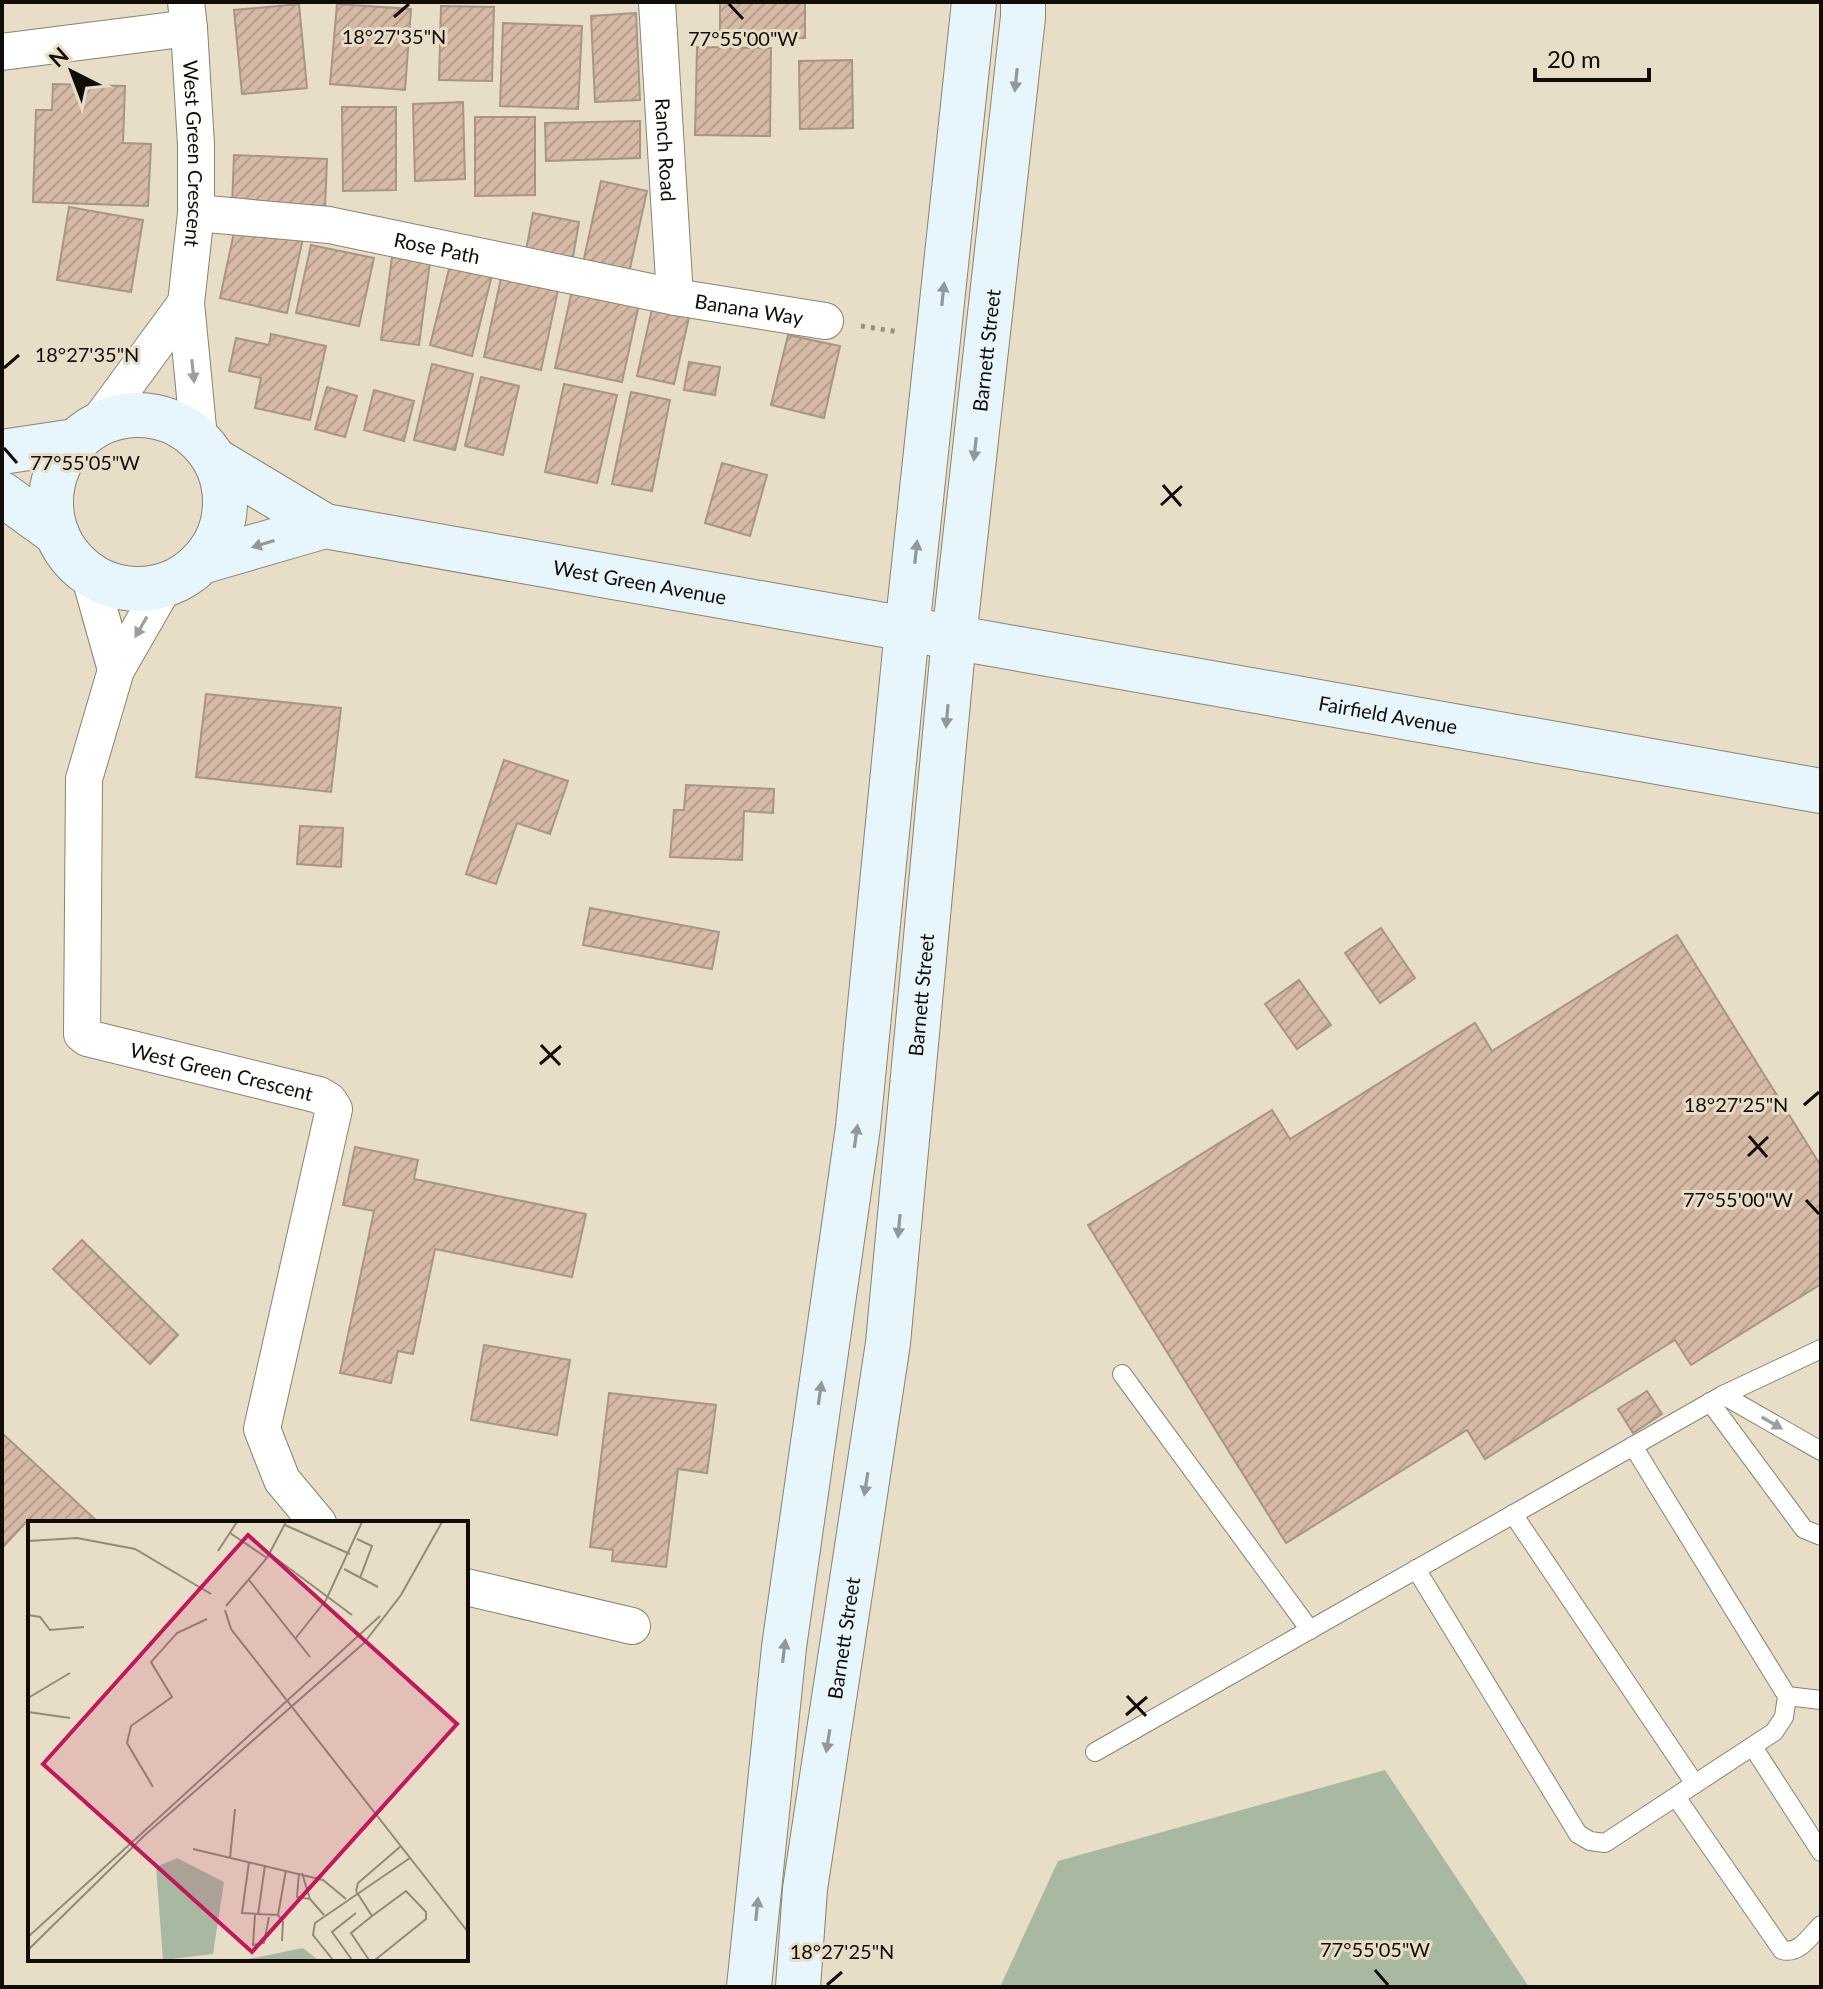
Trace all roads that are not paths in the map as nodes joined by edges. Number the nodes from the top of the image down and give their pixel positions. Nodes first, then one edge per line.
1 (657, 2) edge
2 (974, 2) edge
3 (1023, 2) edge
4 (188, 15) edge
5 (2, 52) edge
6 (196, 213) junction
7 (675, 297) junction
8 (186, 303) junction
9 (825, 321) road end
10 (86, 432) junction
11 (207, 449) junction
12 (2, 452) edge
13 (2, 494) edge
14 (325, 526) junction
15 (57, 534) junction
16 (183, 573) junction
17 (89, 574) junction
18 (907, 630) junction
19 (954, 638) junction
20 (116, 670) junction
21 (1821, 791) edge
22 (1821, 1349) edge
23 (1122, 1374) dead end
24 (1716, 1398) junction
25 (1633, 1446) junction
26 (1821, 1451) edge
27 (1513, 1514) junction
28 (316, 1521) edge
29 (1821, 1536) edge
30 (1416, 1569) junction
31 (468, 1587) edge
32 (632, 1626) dead end
33 (1310, 1630) junction
34 (1787, 1696) junction
35 (1821, 1700) edge
36 (1753, 1747) junction
37 (1095, 1752) dead end
38 (1695, 1784) junction
39 (1676, 1797) junction
40 (1821, 1852) edge
41 (1821, 1925) edge
42 (749, 1987) edge
43 (798, 1987) edge

1 - 7 street, Ranch Road
18 -> 2 main road
3 -> 19 main road, Barnett Street
4 - 5 street
4 - 6 street, West Green Crescent
6 - 7 street, Rose Path
6 - 8 street, West Green Crescent
7 - 9 street, Banana Way
8 - 10 street, West Green Crescent
8 -> 11 street, West Green Crescent
10 - 11 main road
10 - 12 main road
10 - 15 main road
11 - 14 main road, West Green Avenue
11 - 16 main road
13 - 15 main road
14 -> 16 main road, West Green Avenue
14 - 18 main road, West Green Avenue
15 - 17 main road
16 - 17 main road
16 -> 20 street, West Green Crescent
17 - 20 street
18 - 19 main road, West Green Avenue
42 -> 18 main road
19 - 21 main road, Fairfield Avenue
19 -> 43 main road, Barnett Street
20 - 28 street, West Green Crescent
22 - 24 lane
23 - 33 lane
24 - 25 lane
24 -> 26 lane
24 - 29 lane
25 - 27 lane
25 - 34 lane
27 - 30 lane
27 - 38 lane
30 - 33 lane
30 - 39 lane
31 - 32 street
33 - 37 lane
34 - 35 lane
34 - 36 lane
36 - 38 lane
36 - 40 lane
38 - 39 lane
39 - 41 lane

